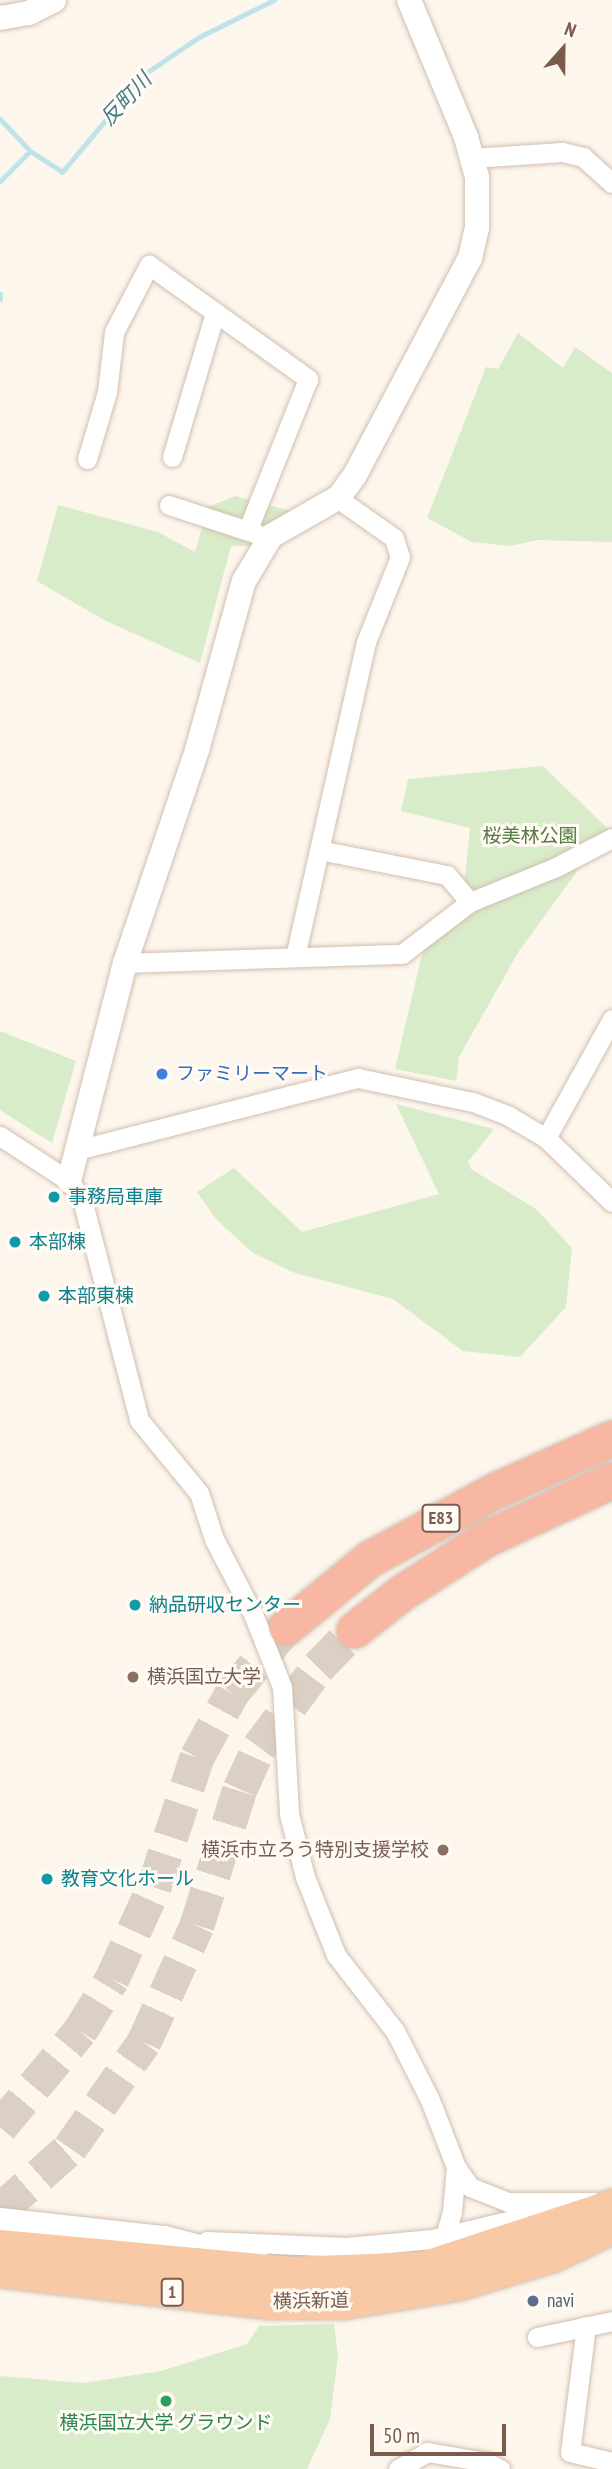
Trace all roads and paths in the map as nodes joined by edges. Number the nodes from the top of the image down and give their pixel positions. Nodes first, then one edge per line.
1 (54, 0) edge
2 (409, 0) edge
3 (0, 18) edge
4 (471, 158) junction
5 (612, 183) edge
6 (215, 313) junction
7 (172, 457) dead end
8 (87, 459) dead end
9 (337, 498) junction
10 (169, 505) dead end
11 (258, 534) junction
12 (612, 838) edge
13 (319, 850) junction
14 (470, 902) junction
15 (295, 957) junction
16 (125, 963) junction
17 (612, 1019) edge
18 (0, 1136) edge
19 (547, 1138) junction
20 (77, 1150) junction
21 (69, 1181) junction
22 (612, 1202) edge
23 (612, 1422) edge
24 (612, 1438) edge
25 (612, 1480) edge
26 (494, 1491) junction
27 (286, 1627) tunnel mouth
28 (354, 1630) tunnel mouth
29 (456, 2167) junction
30 (579, 2203) junction
31 (612, 2203) edge
32 (0, 2220) edge
33 (612, 2228) edge
34 (447, 2235) junction
35 (164, 2238) junction
36 (0, 2246) edge
37 (423, 2268) junction
38 (0, 2271) edge
39 (289, 2273) junction
40 (612, 2321) edge
41 (586, 2326) junction
42 (537, 2337) dead end
43 (612, 2462) edge
44 (398, 2469) edge
45 (500, 2469) edge

1 - 3 street
2 - 4 street
4 - 5 street
4 - 9 street
6 - 7 street
6 - 8 street
6 - 11 street
9 - 11 street
9 - 13 street
10 - 11 street
11 - 16 street
12 - 14 street
13 - 14 street
13 - 15 street
14 - 15 street
15 - 16 street
16 - 20 street
17 - 19 street
18 - 21 street
19 - 20 street
19 - 22 street
20 - 21 street
21 - 29 street
23 - 26 highway
24 - 26 highway, E83
25 - 28 highway, E83
26 - 27 highway, E83
29 - 30 street
29 - 34 street
30 - 31 street
30 - 34 street
31 - 37 highway, 横浜新道 / 1
32 - 35 street
33 - 38 highway, 横浜新道 / 1
34 - 35 street
34 - 37 street
35 - 39 street
36 - 39 highway, 横浜新道 / 1
37 - 39 highway, 横浜新道 / 1
40 - 41 street
41 - 42 street
41 - 43 street
44 - 45 street

